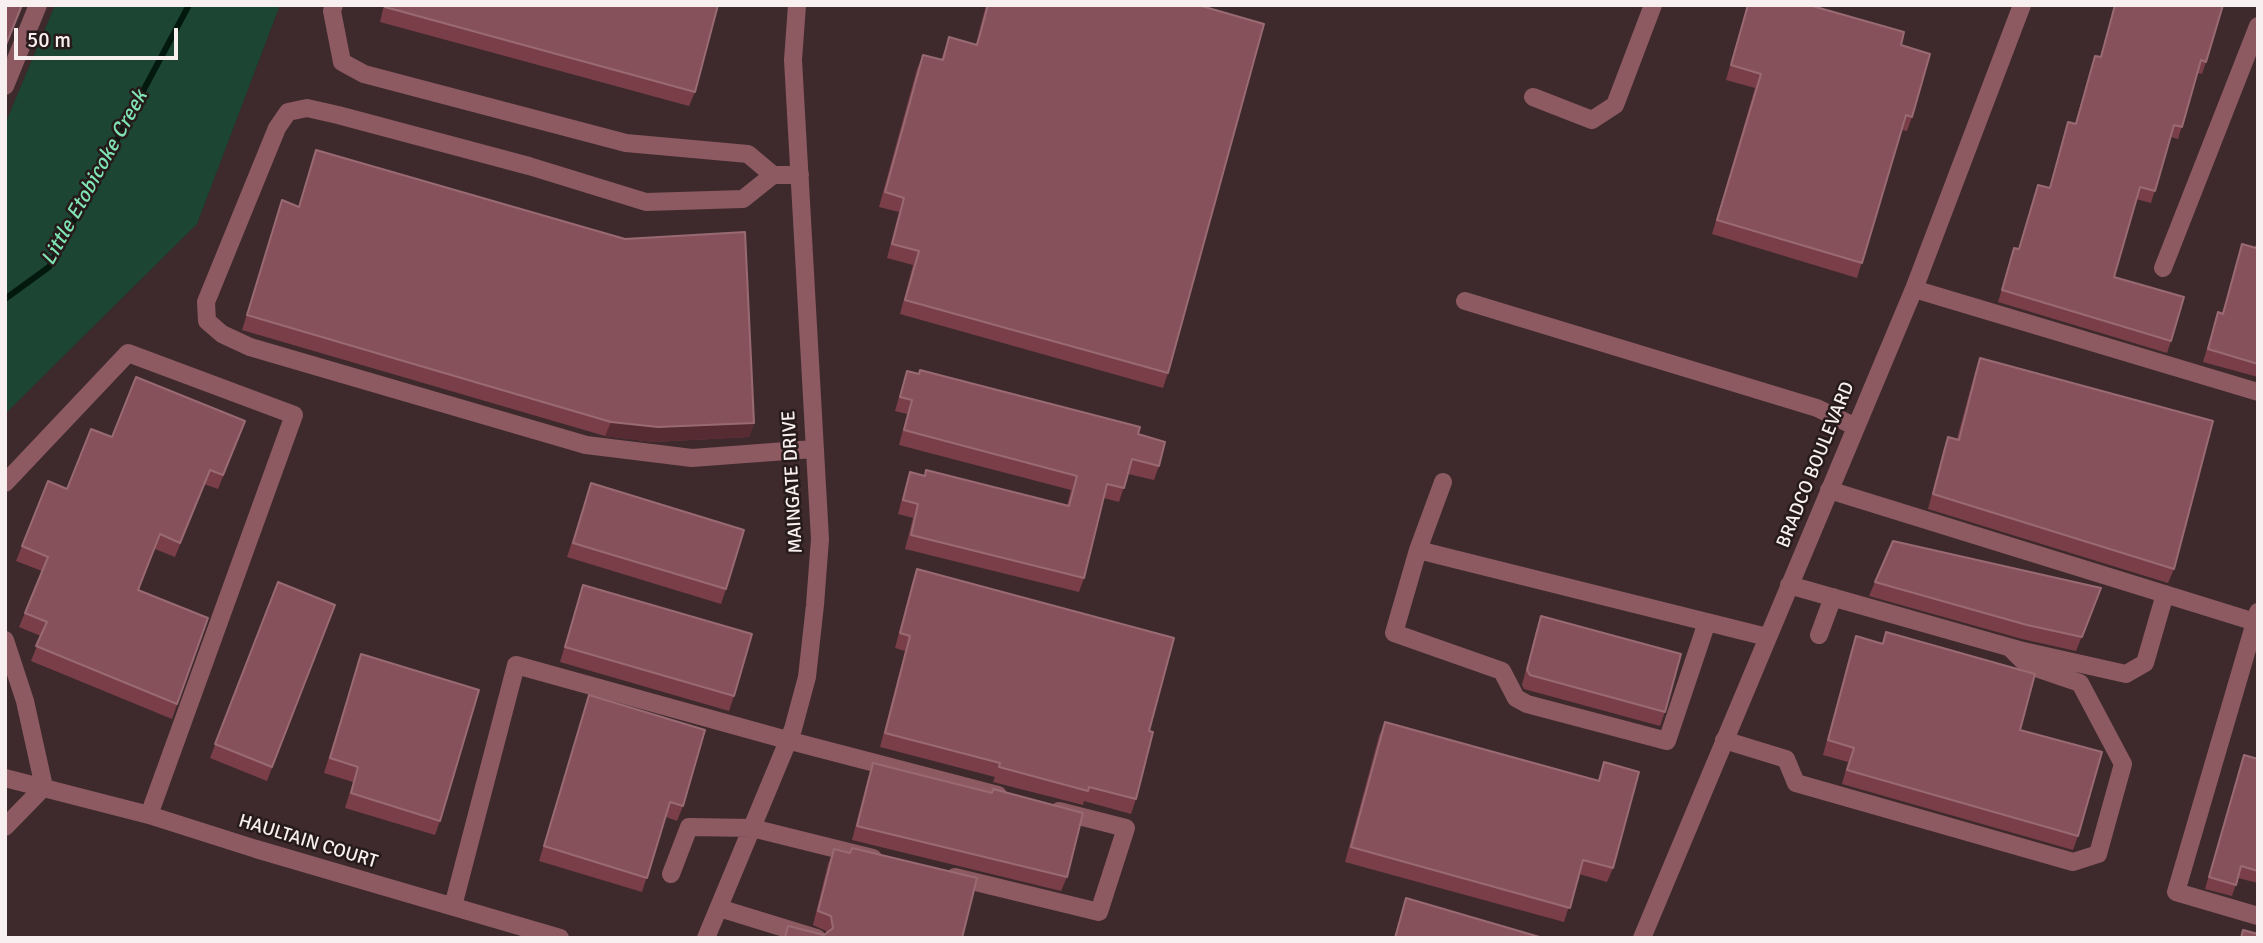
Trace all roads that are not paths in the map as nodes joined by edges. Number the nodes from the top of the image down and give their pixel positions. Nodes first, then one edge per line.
1 (38, 5) edge
2 (334, 5) edge
3 (797, 5) edge
4 (1653, 5) edge
5 (2020, 6) edge
6 (2258, 26) edge
7 (5, 86) edge
8 (1533, 97) dead end
9 (773, 175) junction
10 (800, 175) junction
11 (2163, 268) dead end
12 (1913, 289) junction
13 (1465, 301) dead end
14 (2258, 392) edge
15 (1854, 426) junction
16 (813, 449) junction
17 (1443, 482) dead end
18 (5, 483) edge
19 (1829, 490) junction
20 (1418, 550) junction
21 (1789, 585) junction
22 (2165, 594) junction
23 (1833, 597) junction
24 (2256, 617) edge
25 (1707, 622) junction
26 (1819, 635) dead end
27 (1767, 637) junction
28 (5, 640) edge
29 (2010, 648) junction
30 (787, 740) junction
31 (1724, 740) junction
32 (5, 778) edge
33 (44, 787) junction
34 (1017, 800) edge
35 (1044, 807) edge
36 (149, 815) junction
37 (5, 827) edge
38 (752, 828) junction
39 (886, 861) edge
40 (671, 874) dead end
41 (939, 874) edge
42 (453, 906) junction
43 (719, 908) junction
44 (2258, 916) edge
45 (560, 938) edge
46 (706, 938) edge
47 (817, 938) edge
48 (1642, 938) edge

1 - 7 street
2 - 9 street
3 - 10 street, MAINGATE DRIVE
4 - 8 street
5 - 12 street, BRADCO BOULEVARD
6 - 11 street
9 - 10 street
9 - 16 street
10 - 16 street, MAINGATE DRIVE
12 - 14 street
12 - 15 street, BRADCO BOULEVARD
13 - 15 street
15 - 19 street, BRADCO BOULEVARD
16 - 30 street, MAINGATE DRIVE
17 - 20 street
18 - 36 street
19 - 21 street, BRADCO BOULEVARD
19 - 22 street
20 - 25 street
20 - 25 street
21 - 23 street
21 - 27 street, BRADCO BOULEVARD
22 - 24 street
22 - 29 street
23 - 26 street
23 - 29 street
24 - 44 street
25 - 27 street
27 - 31 street, BRADCO BOULEVARD
28 - 33 street
29 - 31 street
30 - 34 street
30 - 38 street, MAINGATE DRIVE
30 - 42 street
31 - 48 street, BRADCO BOULEVARD
32 - 33 street, HAULTAIN COURT
33 - 36 street, HAULTAIN COURT
33 - 37 street
35 - 41 street
36 - 42 street, HAULTAIN COURT
38 - 39 street
38 - 40 street
38 - 43 street, MAINGATE DRIVE
42 - 45 street, HAULTAIN COURT
43 - 46 street, MAINGATE DRIVE
43 - 47 street

